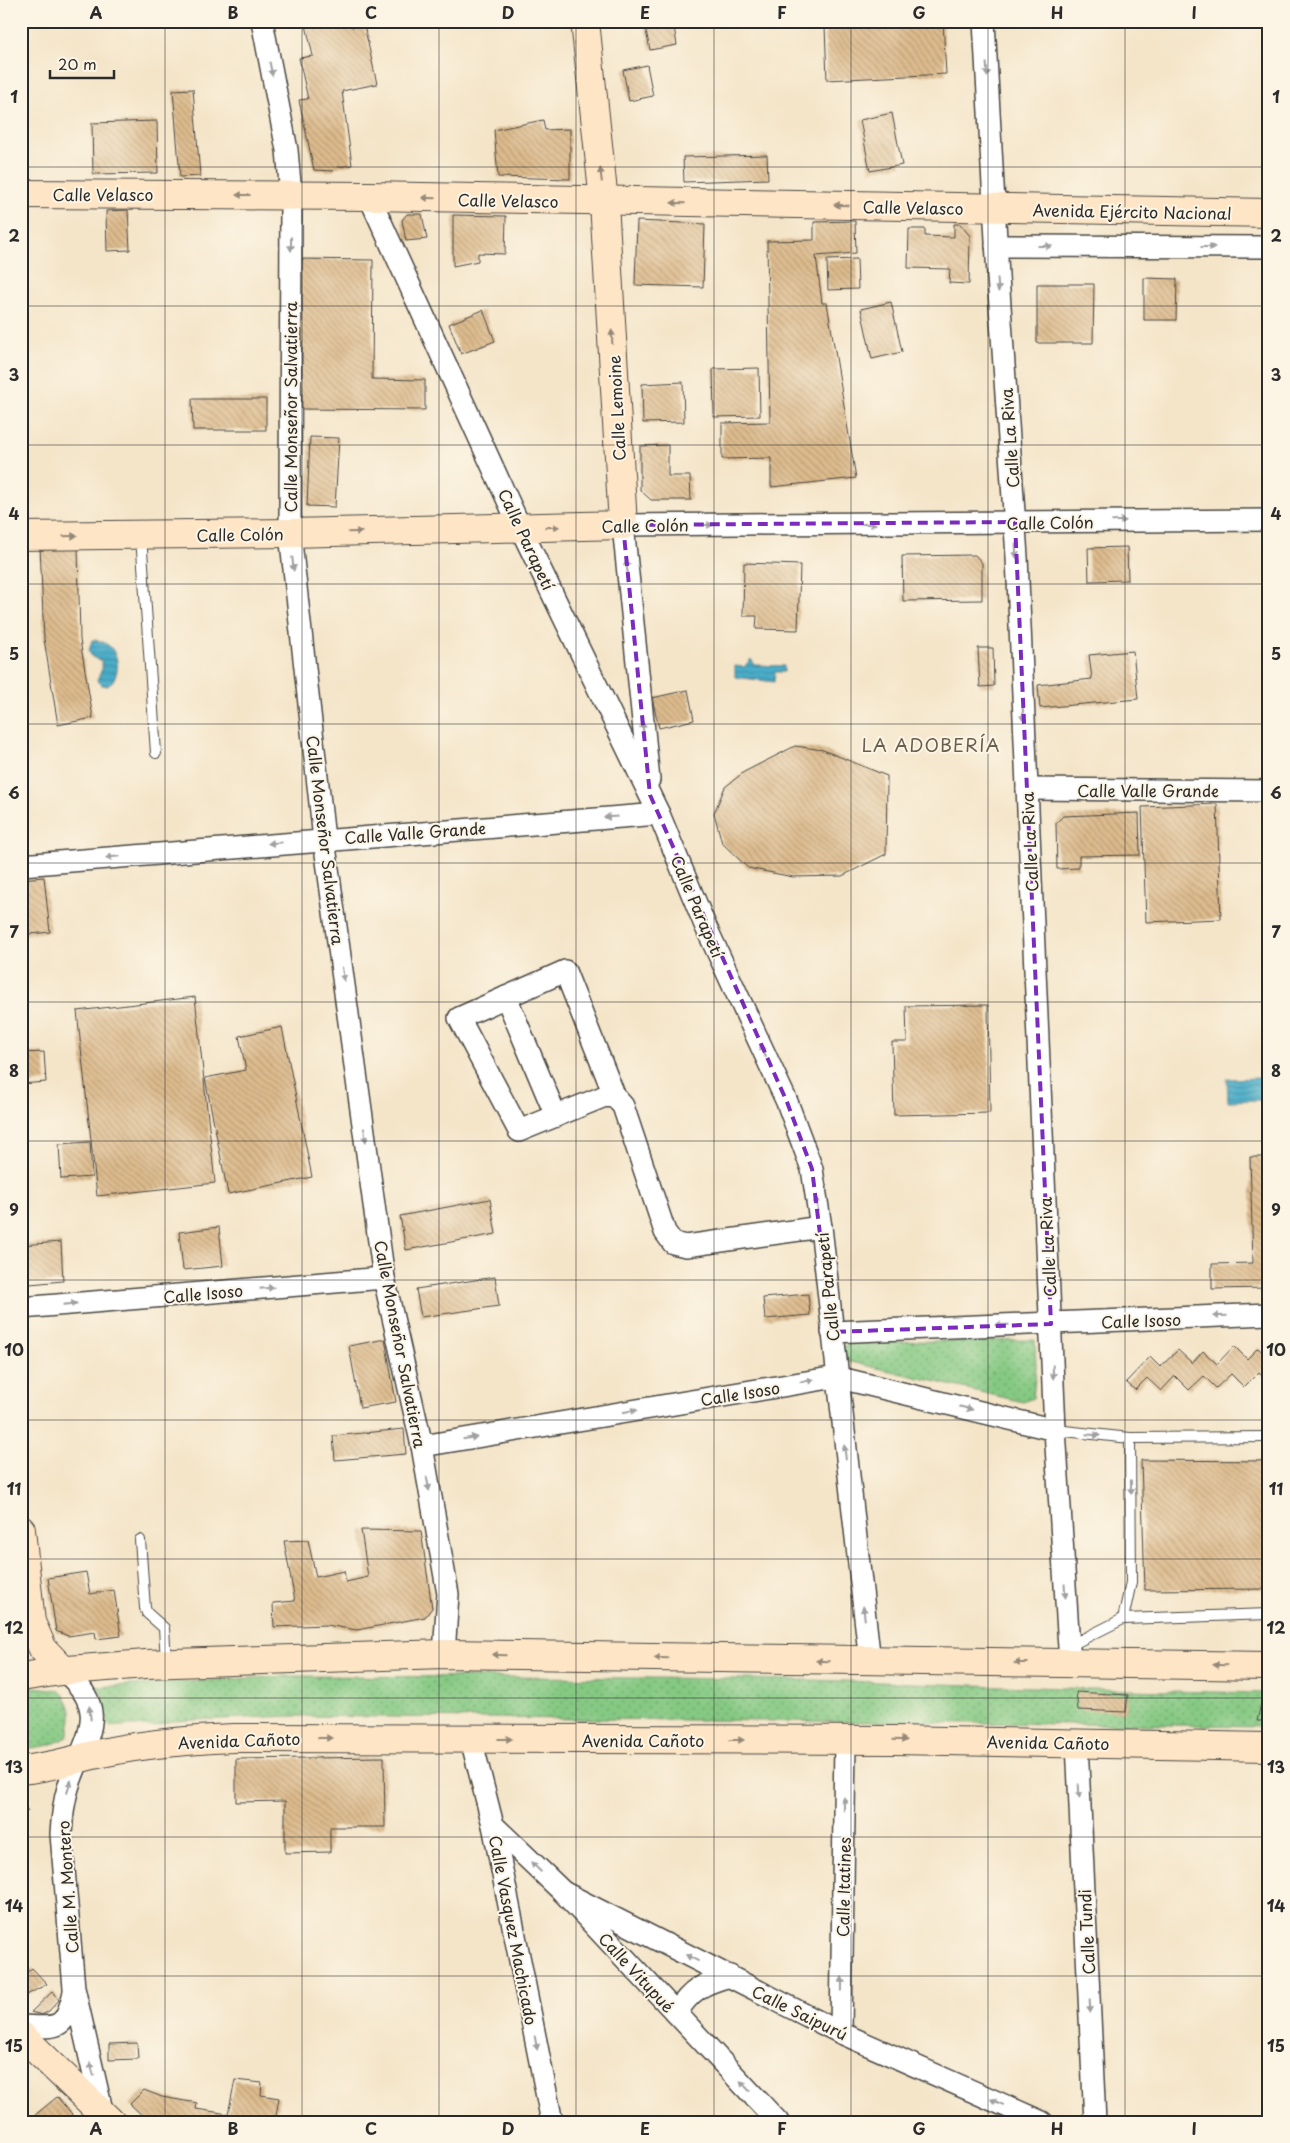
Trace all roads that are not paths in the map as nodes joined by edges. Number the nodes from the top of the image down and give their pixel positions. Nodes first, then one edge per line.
1 (262, 21) edge
2 (585, 21) edge
3 (984, 21) edge
4 (21, 194) edge
5 (291, 195) junction
6 (369, 196) junction
7 (604, 202) junction
8 (995, 209) junction
9 (1269, 213) edge
10 (996, 246) junction
11 (1269, 247) edge
12 (1269, 520) edge
13 (1015, 522) junction
14 (623, 525) junction
15 (520, 527) junction
16 (290, 533) junction
17 (141, 535) junction
18 (21, 536) edge
19 (156, 753) dead end
20 (1027, 789) junction
21 (1269, 790) edge
22 (650, 795) junction
23 (659, 814) junction
24 (324, 839) junction
25 (21, 865) edge
26 (506, 997) junction
27 (614, 1097) junction
28 (556, 1116) junction
29 (821, 1227) junction
30 (384, 1278) junction
31 (21, 1308) edge
32 (1269, 1314) edge
33 (1051, 1324) junction
34 (832, 1332) junction
35 (836, 1377) junction
36 (1055, 1430) junction
37 (1269, 1437) edge
38 (1130, 1438) junction
39 (422, 1446) junction
40 (21, 1531) edge
41 (140, 1540) dead end
42 (1269, 1614) edge
43 (1123, 1619) junction
44 (444, 1654) junction
45 (1069, 1655) junction
46 (870, 1662) junction
47 (166, 1663) junction
48 (1269, 1666) edge
49 (64, 1671) junction
50 (21, 1677) edge
51 (471, 1738) junction
52 (845, 1741) junction
53 (1077, 1743) junction
54 (1269, 1747) edge
55 (78, 1759) junction
56 (21, 1770) edge
57 (493, 1825) junction
58 (563, 1892) junction
59 (730, 1976) junction
60 (74, 1988) junction
61 (676, 2013) junction
62 (21, 2026) edge
63 (841, 2033) junction
64 (21, 2035) edge
65 (107, 2120) edge
66 (552, 2122) edge
67 (778, 2122) edge
68 (1042, 2122) edge
69 (1095, 2122) edge

1 -> 5 street, Calle Monseñor Salvatierra
7 -> 2 street, Calle Lemoine
3 -> 8 street, Calle La Riva
5 -> 4 street, Calle Velasco
5 - 6 street, Calle Velasco
5 -> 16 street, Calle Monseñor Salvatierra
7 -> 6 street, Calle Velasco
6 - 15 street, Calle Parapetí
8 -> 7 street, Calle Velasco
14 -> 7 street, Calle Lemoine
8 - 9 street, Avenida Ejército Nacional
8 - 10 street, Calle La Riva
10 -> 11 street
10 -> 13 street, Calle La Riva
13 -> 12 street, Calle Colón
14 -> 13 street, Calle Colón
13 -> 20 street, Calle La Riva
15 -> 14 street, Calle Colón
22 -> 14 street, Calle Lemoine
16 -> 15 street, Calle Colón
15 - 22 street, Calle Parapetí
16 - 17 street, Calle Colón
16 -> 24 street, Calle Monseñor Salvatierra
18 -> 17 street, Calle Colón
17 - 19 lane
20 - 21 street, Calle Valle Grande
20 - 33 street, Calle La Riva
22 - 23 street, Calle Parapetí
23 -> 24 street, Calle Valle Grande
29 -> 23 street, Calle Parapetí
24 -> 25 street, Calle Valle Grande
24 -> 30 street, Calle Monseñor Salvatierra
26 - 27 street
26 - 28 street
26 - 28 street
27 - 28 street
27 - 29 street
29 - 34 street, Calle Parapetí
31 -> 30 street, Calle Isoso
30 - 39 street, Calle Monseñor Salvatierra
32 -> 33 street, Calle Isoso
33 -> 34 street, Calle Isoso
33 -> 36 street, Calle La Riva
34 - 35 street, Calle Parapetí
35 -> 36 street, Calle Isoso
39 -> 35 street, Calle Isoso
46 -> 35 street, Calle Parapetí
36 -> 38 lane
36 -> 45 street, Calle La Riva
37 - 38 lane
38 -> 43 lane
39 -> 44 street, Calle Monseñor Salvatierra
40 - 49 street
41 - 47 lane
42 - 43 lane
43 - 45 lane
46 -> 44 street
44 - 47 street
45 -> 46 street
48 -> 45 street
47 - 49 street
49 - 50 street
55 -> 49 street, Calle M. Montero
51 -> 52 street, Avenida Cañoto
55 -> 51 street, Avenida Cañoto
51 - 57 street, Calle Vasquez Machicado
52 -> 53 street, Avenida Cañoto
63 -> 52 street, Calle Itatines
53 - 54 street, Avenida Cañoto
53 -> 69 street, Calle Tundi
55 - 56 street, Avenida Cañoto
60 -> 55 street, Calle M. Montero
58 -> 57 street, Calle Vitupué
57 -> 66 street, Calle Vasquez Machicado
59 -> 58 street, Calle Saipurú
58 - 61 street, Calle Vitupué
59 - 61 street
59 - 63 street, Calle Saipurú
60 - 62 street, Calle M. Montero
65 -> 60 street, Calle M. Montero
67 -> 61 street, Calle Vitupué
68 -> 63 street, Calle Saipurú
64 - 65 street

